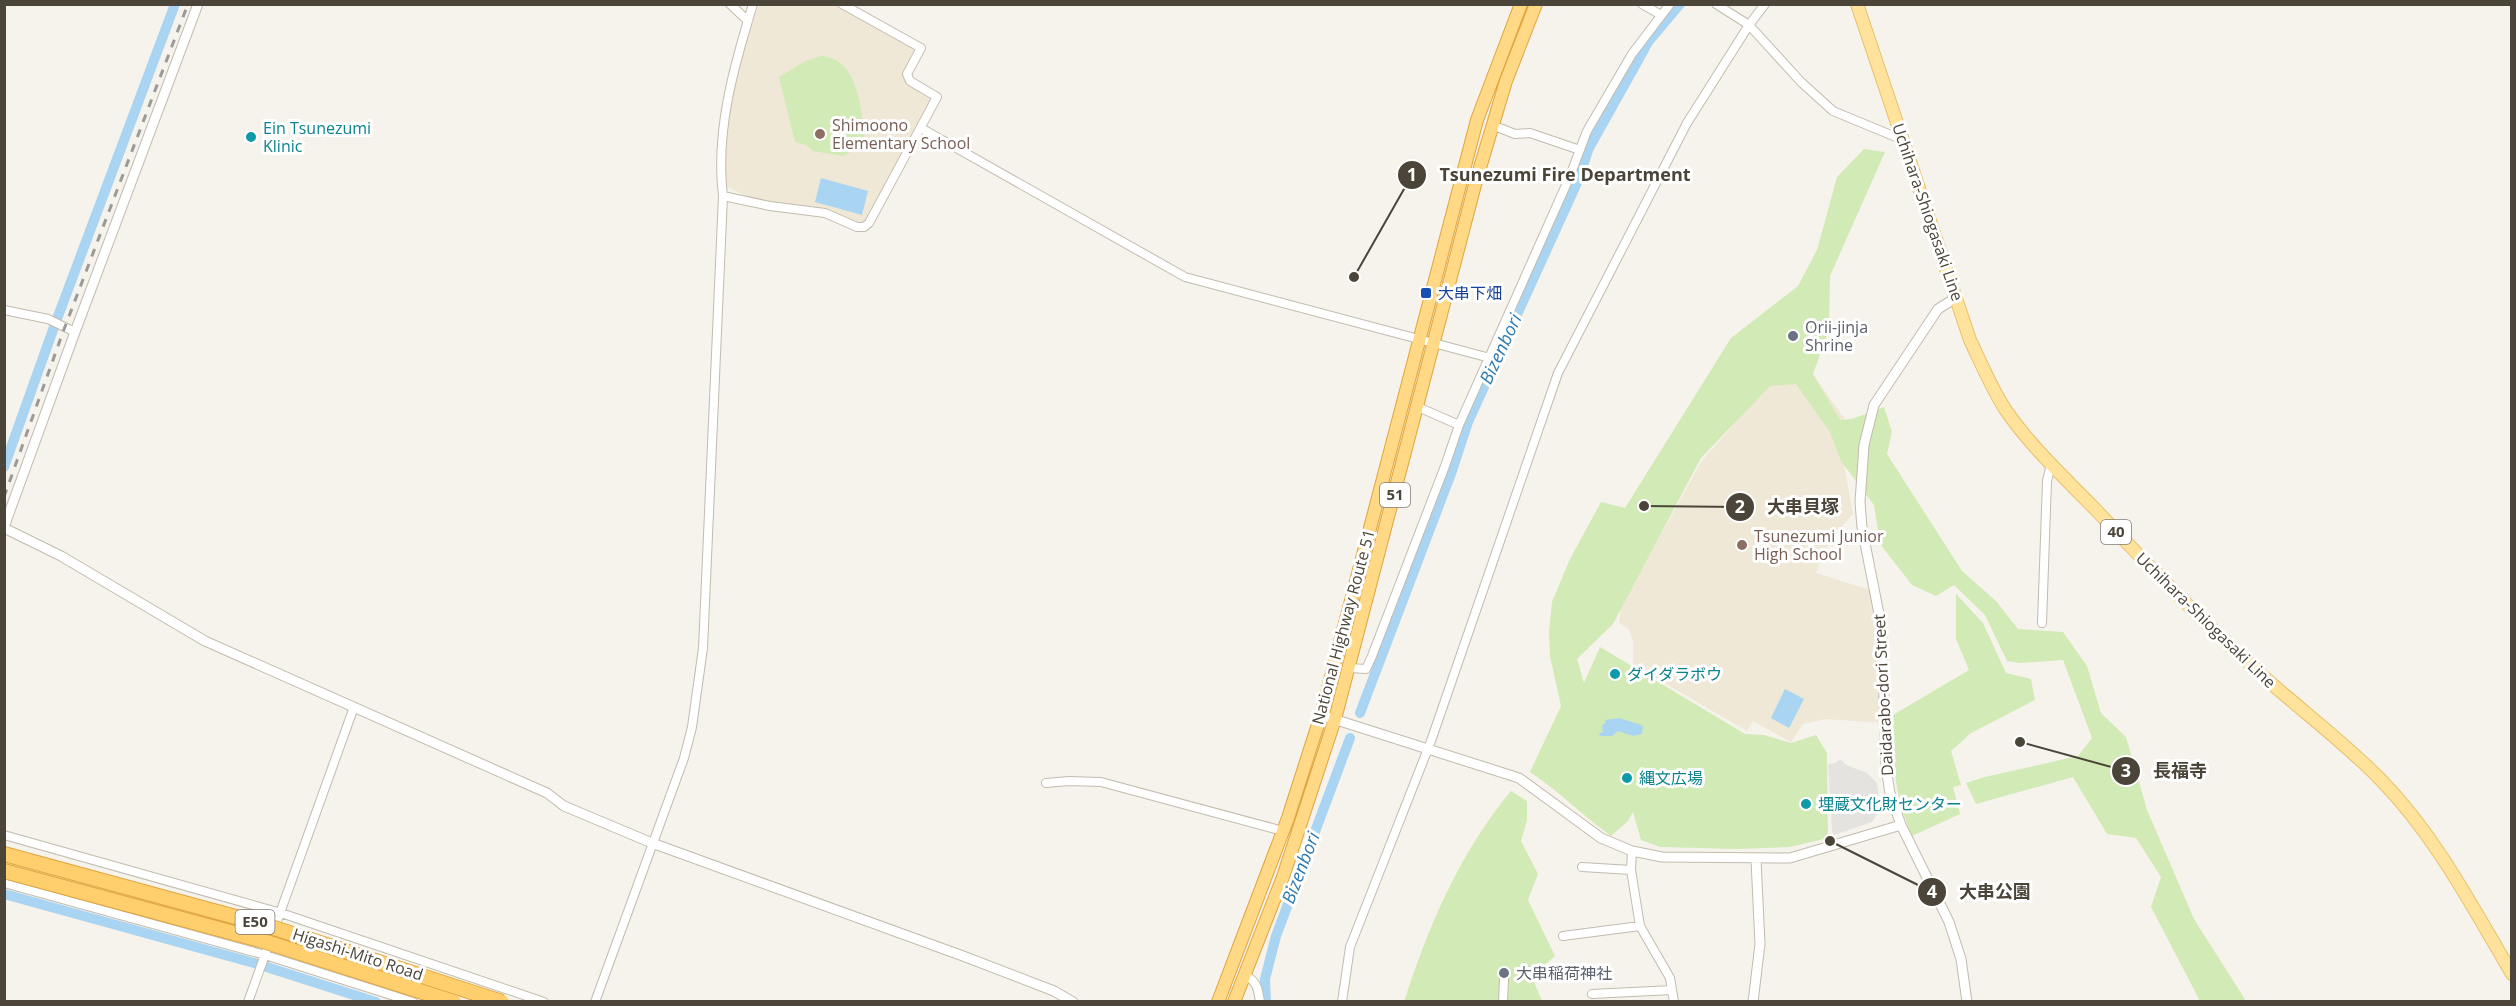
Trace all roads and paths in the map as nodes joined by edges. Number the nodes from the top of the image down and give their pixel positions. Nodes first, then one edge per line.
1 (198, 4) edge
2 (730, 4) edge
3 (753, 4) edge
4 (842, 4) edge
5 (1521, 4) edge
6 (1536, 4) edge
7 (1642, 4) edge
8 (1670, 4) edge
9 (1716, 4) edge
10 (1765, 4) edge
11 (1857, 4) edge
12 (1661, 15) junction
13 (748, 21) junction
14 (1749, 25) junction
15 (1492, 125) junction
16 (921, 128) junction
17 (1903, 140) junction
18 (1580, 150) junction
19 (723, 196) junction
20 (1957, 297) junction
21 (4, 310) edge
22 (75, 332) junction
23 (1420, 339) junction
24 (1435, 342) junction
25 (1490, 358) junction
26 (1418, 407) junction
27 (1459, 425) junction
28 (2051, 464) junction
29 (4, 527) edge
30 (2042, 623) dead end
31 (1350, 668) junction
32 (354, 707) junction
33 (1321, 715) junction
34 (1335, 719) junction
35 (1428, 748) junction
36 (1046, 783) dead end
37 (1901, 825) junction
38 (1283, 831) junction
39 (4, 835) edge
40 (652, 843) junction
41 (1632, 851) junction
42 (4, 854) edge
43 (1756, 860) junction
44 (1582, 867) dead end
45 (1631, 870) junction
46 (4, 871) edge
47 (4, 883) edge
48 (281, 913) junction
49 (1640, 926) junction
50 (1563, 936) dead end
51 (263, 958) junction
52 (2511, 974) edge
53 (1244, 975) junction
54 (1504, 979) dead end
55 (1672, 990) junction
56 (1592, 994) dead end
57 (248, 1002) edge
58 (413, 1002) edge
59 (454, 1002) edge
60 (502, 1002) edge
61 (544, 1002) edge
62 (595, 1002) edge
63 (1073, 1002) edge
64 (1218, 1002) edge
65 (1234, 1002) edge
66 (1260, 1002) edge
67 (1342, 1002) edge
68 (1503, 1002) edge
69 (1674, 1002) edge
70 (1753, 1002) edge
71 (1967, 1002) edge

1 - 22 street
2 - 13 street
3 - 13 street
4 - 16 street
5 - 23 highway, National Highway Route 51 / 51
6 - 15 highway, National Highway Route 51 / 51
7 - 12 street
8 - 12 street
9 - 14 street
10 - 14 street
11 - 17 main road, Uchihara-Shiogasaki Line / 40
12 - 18 street
13 - 19 street
14 - 17 street
14 - 35 street
15 - 18 street
15 - 24 highway, National Highway Route 51 / 51
16 - 19 street
16 - 23 street
17 - 20 main road, Uchihara-Shiogasaki Line / 40
18 - 25 street
19 - 40 street
20 - 28 main road, Uchihara-Shiogasaki Line / 40
20 - 37 street, Daidarabo-dori Street
21 - 22 street
22 - 29 street
23 - 24 street
23 - 33 highway, National Highway Route 51 / 51
24 - 25 street
24 - 26 highway, National Highway Route 51 / 51
25 - 27 street
26 - 27 street
26 - 31 highway, National Highway Route 51 / 51
27 - 31 street
28 - 30 street
28 - 52 main road, Uchihara-Shiogasaki Line / 40
29 - 32 street
31 - 34 highway, National Highway Route 51 / 51
32 - 40 street
32 - 48 street
33 - 34 street
33 - 38 highway, National Highway Route 51 / 51
34 - 35 street
34 - 53 highway, National Highway Route 51 / 51
35 - 41 street
35 - 67 street
36 - 38 street
37 - 43 street
37 - 71 street, Daidarabo-dori Street
38 - 64 highway, National Highway Route 51 / 51
39 - 48 street
40 - 62 street
40 - 63 street
41 - 43 street
41 - 45 street
42 - 60 highway, Higashi-Mito Road / E50, bridge
43 - 70 street
44 - 45 street
45 - 49 street
46 - 59 highway, Higashi-Mito Road / E50, bridge
47 - 51 street
48 - 51 street
48 - 61 street
49 - 50 street
49 - 55 street
51 - 57 street
51 - 58 street
53 - 65 highway, National Highway Route 51 / 51
53 - 66 street
54 - 68 street
55 - 56 street
55 - 69 street

